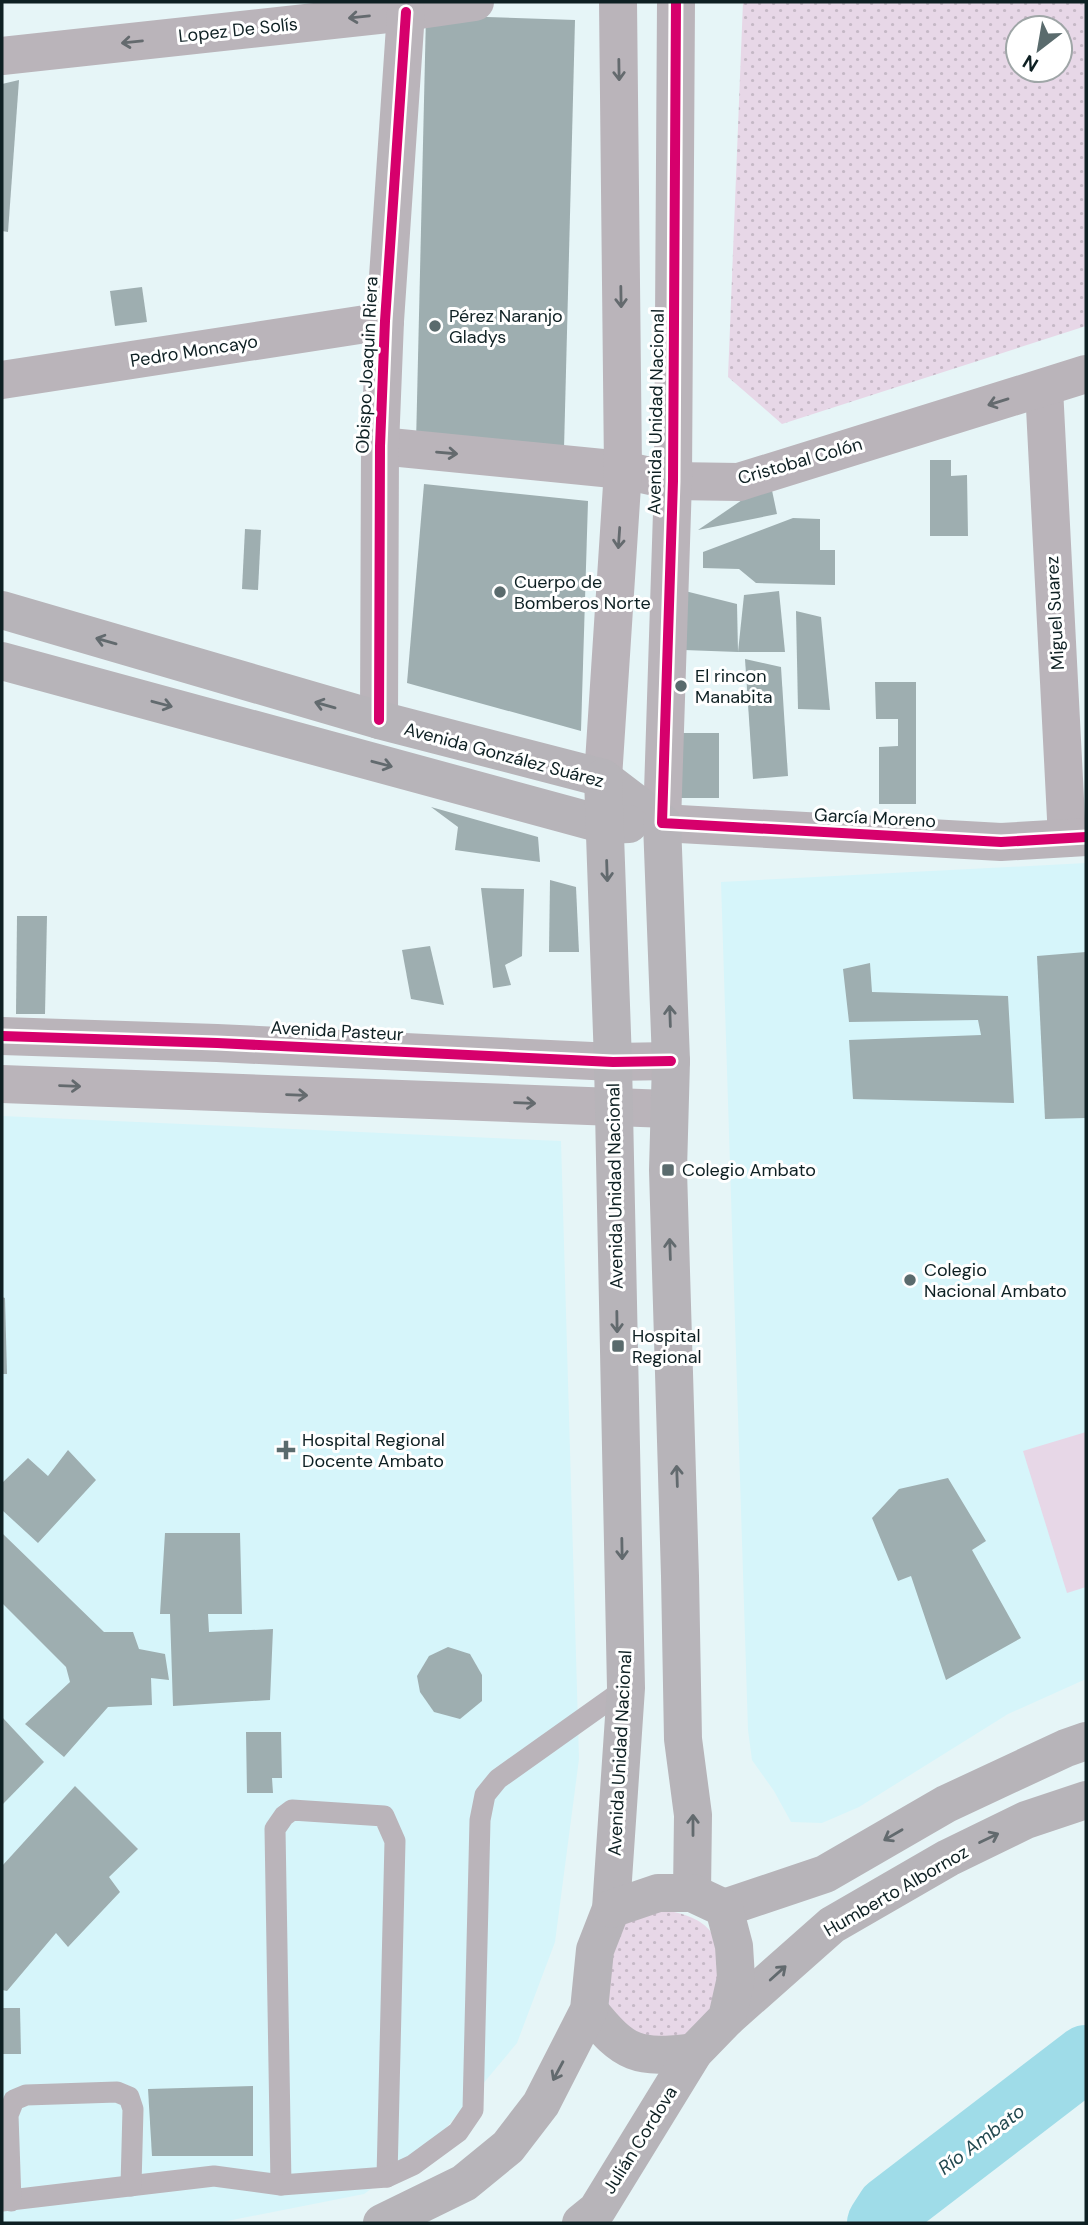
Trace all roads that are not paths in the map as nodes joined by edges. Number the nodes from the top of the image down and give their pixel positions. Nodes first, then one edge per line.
1 (475, 2) edge
2 (618, 2) edge
3 (676, 2) edge
4 (406, 12) junction
5 (2, 56) edge
6 (385, 321) junction
7 (1086, 374) edge
8 (2, 380) edge
9 (1044, 388) junction
10 (380, 446) junction
11 (623, 470) junction
12 (673, 481) junction
13 (2, 610) edge
14 (2, 661) edge
15 (379, 720) junction
16 (603, 778) junction
17 (662, 823) junction
18 (605, 825) junction
19 (1077, 837) edge
20 (2, 1036) edge
21 (671, 1061) junction
22 (613, 1062) junction
23 (2, 1084) edge
24 (613, 1107) junction
25 (668, 1109) junction
26 (626, 1688) junction
27 (1086, 1741) edge
28 (1086, 1800) edge
29 (708, 1901) junction
30 (611, 1909) junction
31 (589, 2010) junction
32 (727, 2018) junction
33 (694, 2052) junction
34 (387, 2177) junction
35 (281, 2185) junction
36 (131, 2186) junction
37 (7, 2201) edge
38 (382, 2223) edge
39 (581, 2223) edge

1 - 4 street, Lopez De Solís
2 -> 11 street, Avenida Unidad Nacional
3 - 12 street, Avenida Unidad Nacional
4 -> 5 street, Lopez De Solís
4 - 6 street, Obispo Joaquin Riera
6 - 8 street, Pedro Moncayo
6 - 10 street, Obispo Joaquin Riera
7 - 9 street, Cristobal Colón
9 -> 12 street, Cristobal Colón
9 - 19 street, Miguel Suarez
10 -> 11 street, Cristobal Colón
10 - 15 street, Obispo Joaquin Riera
11 - 12 street, Cristobal Colón
11 -> 16 street, Avenida Unidad Nacional
12 - 17 street, Avenida Unidad Nacional
15 -> 13 main road, Avenida González Suárez
14 -> 18 main road
15 - 16 main road, Avenida González Suárez
16 - 17 main road, Avenida González Suárez
16 - 18 main road, Avenida Unidad Nacional
17 - 18 main road
17 - 19 street, García Moreno
21 -> 17 main road, Avenida Unidad Nacional
18 -> 22 main road, Avenida Unidad Nacional
20 - 22 street, Avenida Pasteur
21 - 22 street, Avenida Pasteur
21 - 25 main road, Avenida Unidad Nacional
22 - 24 main road, Avenida Unidad Nacional
23 -> 24 street
24 - 25 street
24 -> 26 main road, Avenida Unidad Nacional
29 -> 25 main road, Avenida Unidad Nacional
26 - 30 main road, Avenida Unidad Nacional
26 - 34 lane
27 -> 29 main road
32 -> 28 main road, Humberto Albornoz
29 - 30 main road
29 - 32 main road
30 - 31 main road
31 - 33 main road
31 -> 38 main road
32 - 33 main road
33 - 39 main road, Julián Cordova
34 - 35 lane
34 - 35 lane
35 - 36 lane
36 - 37 lane
36 - 37 lane

